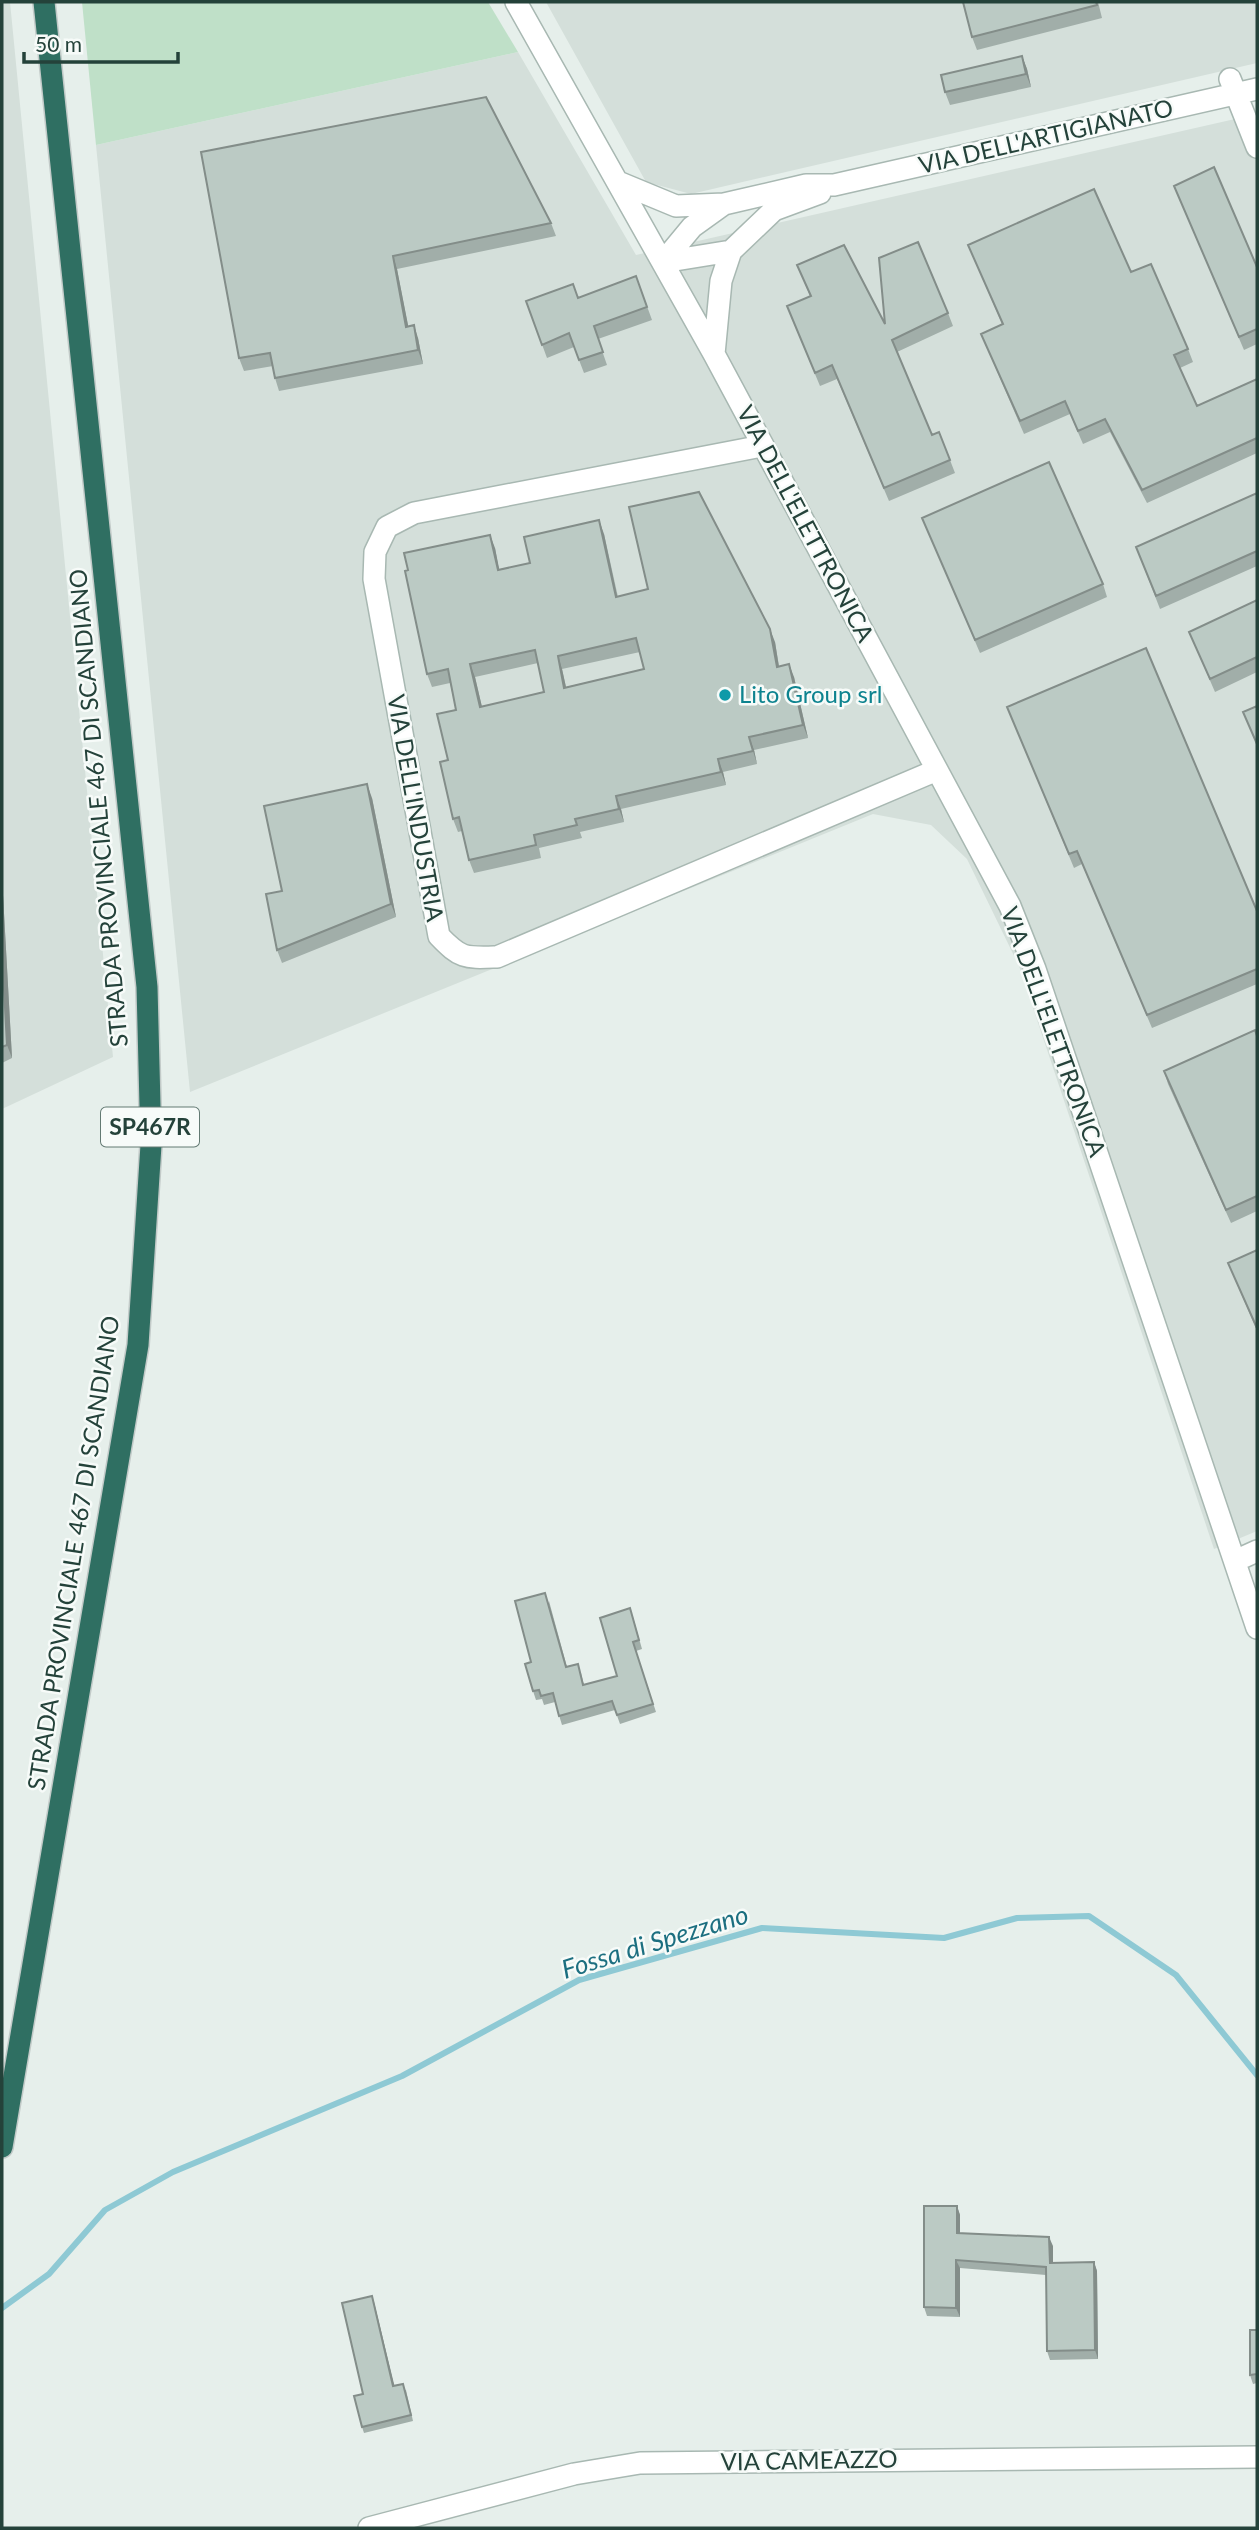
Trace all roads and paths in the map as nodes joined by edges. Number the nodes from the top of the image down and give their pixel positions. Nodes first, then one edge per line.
1 (44, 2) edge
2 (516, 2) edge
3 (1233, 86) junction
4 (1257, 89) edge
5 (1257, 147) edge
6 (618, 182) junction
7 (834, 185) junction
8 (724, 204) junction
9 (731, 251) junction
10 (663, 262) junction
11 (714, 354) junction
12 (762, 446) junction
13 (937, 770) junction
14 (1257, 1551) edge
15 (1235, 1561) junction
16 (1257, 1628) edge
17 (2, 2147) edge
18 (1257, 2456) edge
19 (369, 2528) edge

1 - 17 highway, STRADA PROVINCIALE 467 DI SCANDIANO / SP467R
2 - 6 street, VIA DELL'ELETTRONICA
3 - 4 street, VIA DELL'ARTIGIANATO
3 - 5 street
3 - 7 street, VIA DELL'ARTIGIANATO
6 - 8 street, VIA DELL'ARTIGIANATO
6 - 10 street, VIA DELL'ELETTRONICA
7 - 8 street, VIA DELL'ARTIGIANATO
7 - 9 street, VIA DELL'ARTIGIANATO
8 - 10 street, VIA DELL'ARTIGIANATO
9 - 10 street
9 - 11 street, VIA DELL'ARTIGIANATO
10 - 11 street, VIA DELL'ELETTRONICA
11 - 12 street, VIA DELL'ELETTRONICA
12 - 13 street, VIA DELL'ELETTRONICA
12 - 13 street, VIA DELL'INDUSTRIA
13 - 15 street, VIA DELL'ELETTRONICA
14 - 15 street
15 - 16 street, VIA DELL'ELETTRONICA
18 - 19 street, VIA CAMEAZZO

